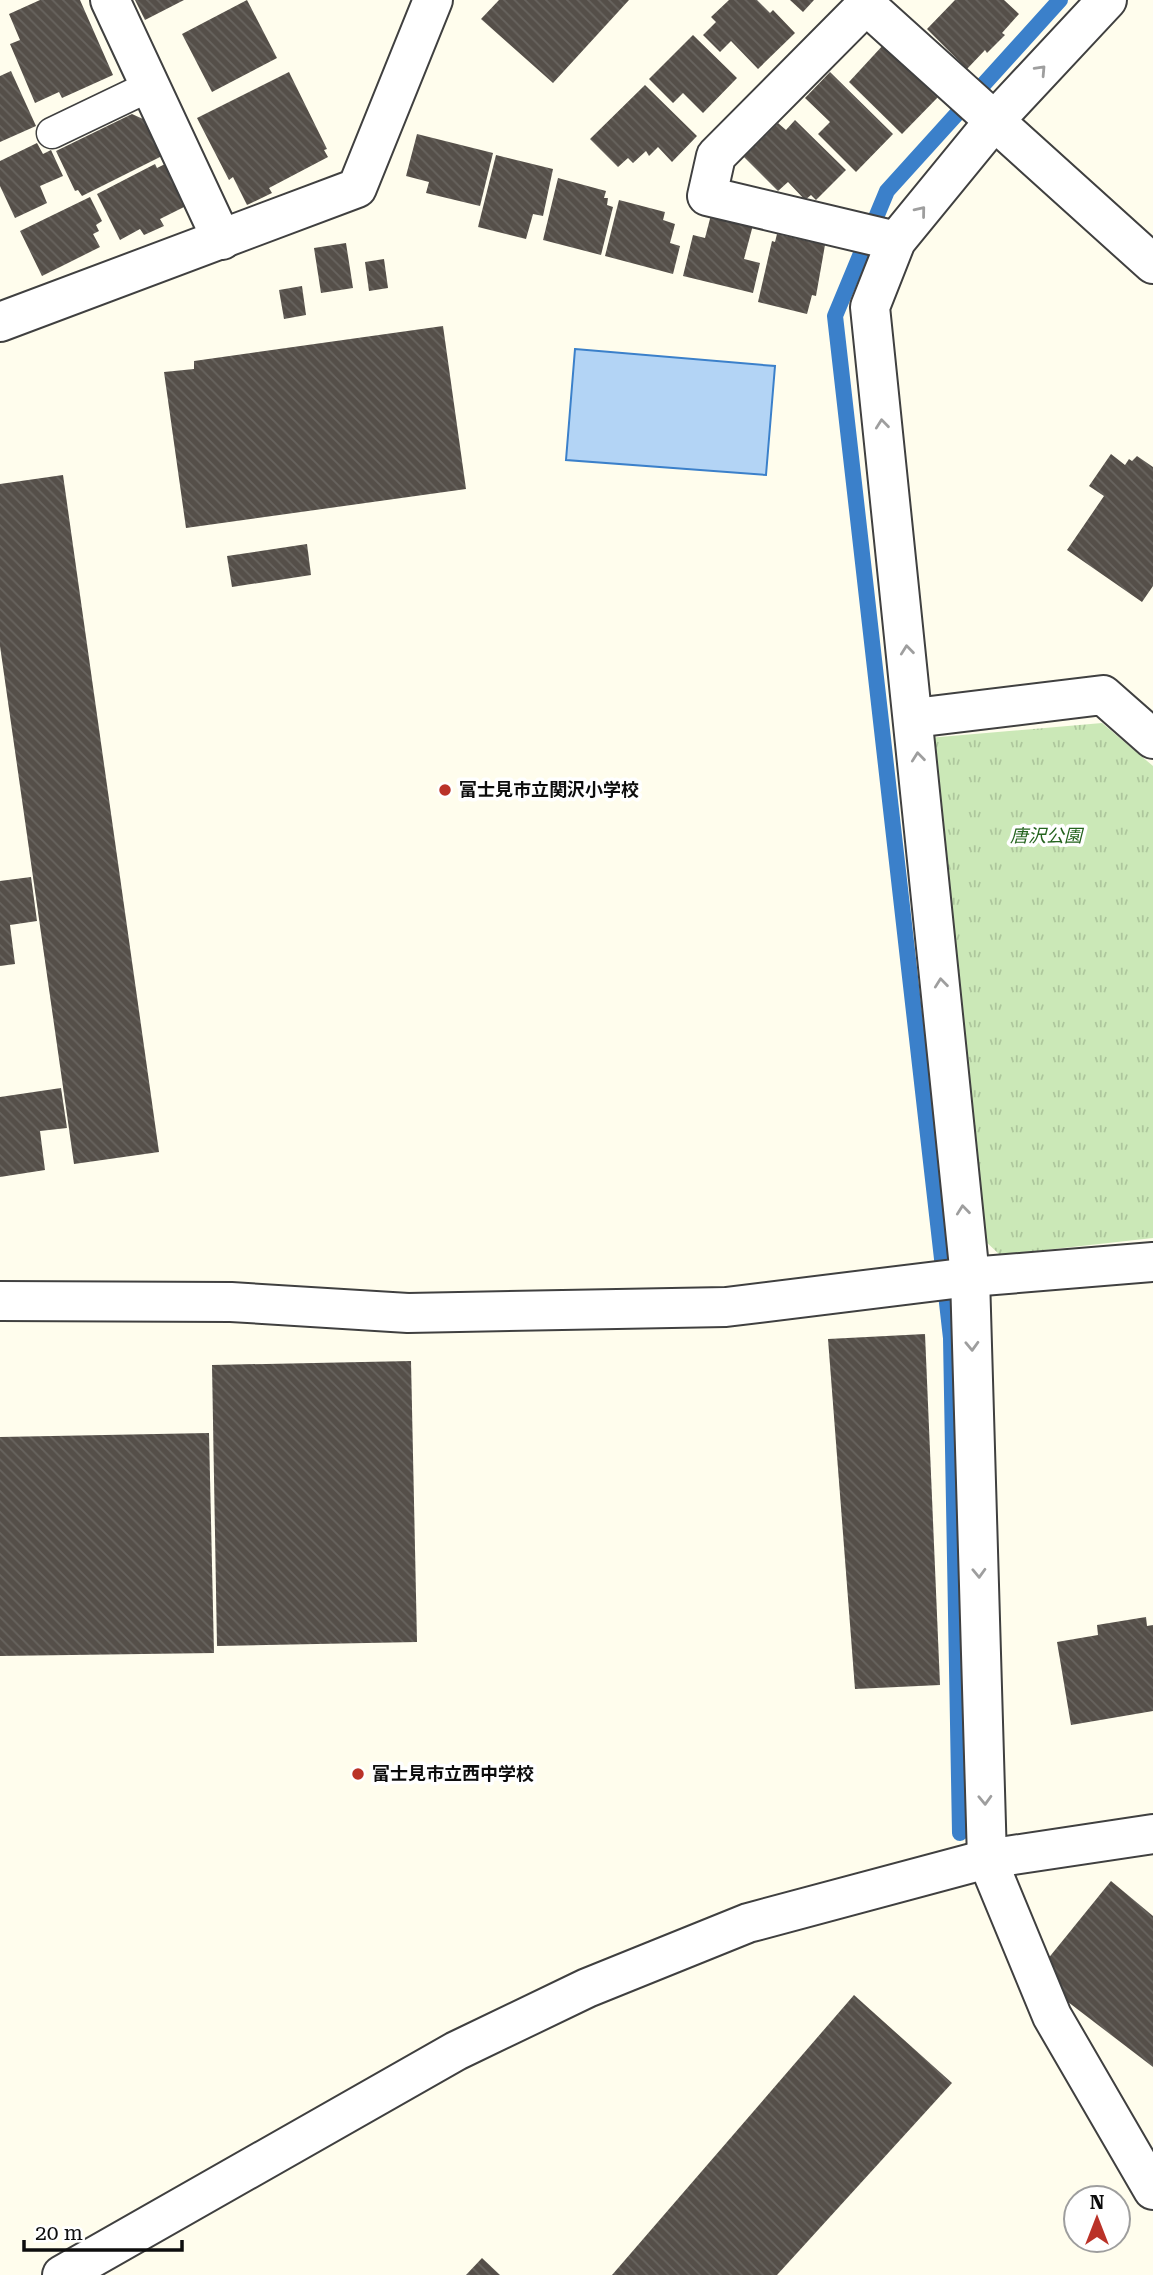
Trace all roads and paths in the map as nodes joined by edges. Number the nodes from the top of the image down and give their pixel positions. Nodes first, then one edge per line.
1 (110, 0) edge
2 (433, 0) edge
3 (1107, 0) edge
4 (150, 86) junction
5 (991, 116) junction
6 (52, 133) dead end
7 (222, 240) junction
8 (894, 241) junction
9 (1153, 264) edge
10 (0, 322) edge
11 (914, 718) junction
12 (1153, 739) edge
13 (1153, 1262) edge
14 (970, 1277) junction
15 (0, 1301) edge
16 (1153, 1834) edge
17 (987, 1859) junction
18 (1153, 2190) edge
19 (62, 2275) edge

1 - 4 street
2 - 7 street
5 -> 3 street
4 - 6 lane
4 - 7 street
8 -> 5 street
5 - 8 street
5 - 9 street
7 - 10 street
11 -> 8 street
11 - 12 street
14 -> 11 street
13 - 14 street
14 - 15 street
14 -> 17 street
16 - 17 street
17 - 18 street
17 - 19 street

